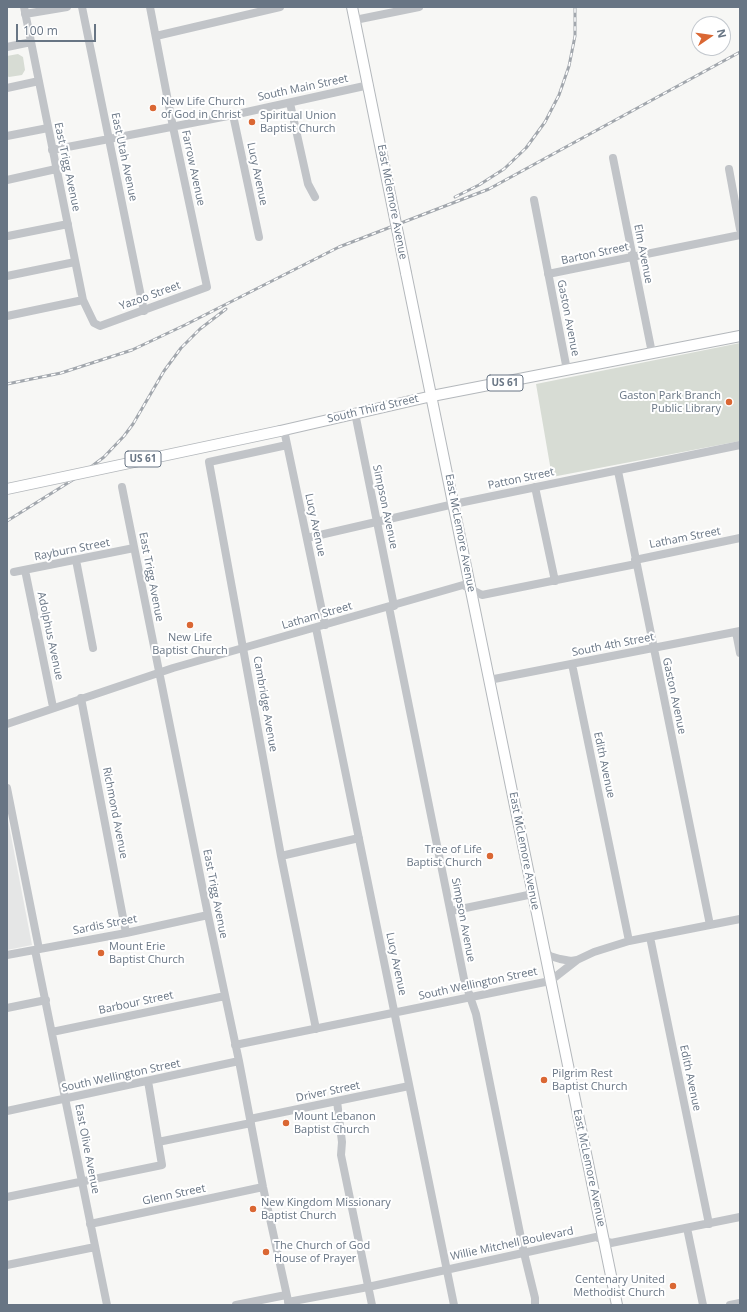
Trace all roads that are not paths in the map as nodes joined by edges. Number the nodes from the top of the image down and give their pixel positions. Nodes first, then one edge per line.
1 (67, 7) edge
2 (82, 7) edge
3 (150, 7) edge
4 (280, 7) edge
5 (352, 7) edge
6 (420, 7) edge
7 (24, 11) edge
8 (355, 20) junction
9 (156, 36) junction
10 (30, 42) junction
11 (7, 47) edge
12 (39, 81) junction
13 (369, 85) junction
14 (7, 88) edge
15 (290, 103) junction
16 (233, 115) junction
17 (174, 127) junction
18 (48, 128) junction
19 (7, 136) edge
20 (109, 138) junction
21 (52, 150) junction
22 (614, 158) dead end
23 (56, 169) junction
24 (729, 169) dead end
25 (7, 180) edge
26 (315, 197) dead end
27 (534, 200) dead end
28 (68, 224) junction
29 (740, 229) edge
30 (740, 235) edge
31 (8, 236) dead end
32 (259, 237) dead end
33 (632, 257) junction
34 (75, 262) junction
35 (548, 274) junction
36 (7, 276) edge
37 (207, 286) joint
38 (83, 300) junction
39 (144, 311) junction
40 (7, 316) edge
41 (100, 326) joint
42 (740, 336) edge
43 (652, 353) junction
44 (567, 370) junction
45 (432, 396) junction
46 (354, 413) junction
47 (282, 430) junction
48 (287, 445) junction
49 (740, 445) edge
50 (618, 471) junction
51 (122, 487) dead end
52 (535, 487) junction
53 (7, 488) edge
54 (454, 504) junction
55 (377, 522) junction
56 (307, 538) junction
57 (740, 538) edge
58 (134, 548) junction
59 (76, 560) junction
60 (636, 562) junction
61 (25, 570) junction
62 (14, 572) dead end
63 (555, 581) junction
64 (471, 590) junction
65 (391, 606) junction
66 (325, 625) junction
67 (316, 628) junction
68 (738, 632) edge
69 (94, 648) dead end
70 (244, 648) junction
71 (653, 648) junction
72 (740, 653) edge
73 (572, 664) junction
74 (160, 672) junction
75 (490, 680) junction
76 (81, 698) junction
77 (53, 707) junction
78 (7, 724) edge
79 (7, 788) edge
80 (359, 838) junction
81 (281, 856) junction
82 (533, 894) junction
83 (451, 911) junction
84 (208, 915) junction
85 (740, 919) edge
86 (710, 925) junction
87 (126, 933) junction
88 (650, 937) junction
89 (629, 941) junction
90 (37, 950) junction
91 (544, 950) junction
92 (7, 955) edge
93 (577, 960) junction
94 (550, 981) junction
95 (225, 996) junction
96 (471, 997) junction
97 (46, 1000) junction
98 (7, 1008) edge
99 (394, 1013) junction
100 (316, 1029) junction
101 (52, 1032) junction
102 (235, 1045) junction
103 (239, 1061) junction
104 (148, 1081) junction
105 (410, 1086) junction
106 (66, 1099) junction
107 (337, 1101) junction
108 (7, 1111) edge
109 (250, 1121) junction
110 (158, 1142) junction
111 (82, 1182) junction
112 (263, 1187) junction
113 (7, 1197) edge
114 (740, 1217) edge
115 (90, 1224) junction
116 (709, 1224) junction
117 (687, 1228) junction
118 (604, 1240) junction
119 (95, 1247) junction
120 (524, 1253) junction
121 (7, 1265) edge
122 (447, 1269) junction
123 (368, 1286) junction
124 (288, 1301) edge
125 (740, 1303) edge
126 (107, 1305) edge
127 (236, 1305) edge
128 (372, 1305) edge
129 (454, 1305) edge
130 (535, 1305) edge
131 (617, 1305) edge
132 (702, 1305) edge
133 (730, 1305) edge

1 - 7 street
2 - 20 street, East Utah Avenue
3 - 9 street, Farrow Avenue
4 - 9 street
5 - 8 main road, East Mclemore Avenue
6 - 8 street
7 - 10 street, East Trigg Avenue
8 - 13 main road, East Mclemore Avenue
9 - 17 street, Farrow Avenue
10 - 11 street
10 - 12 street, East Trigg Avenue
12 - 14 street
12 - 18 street, East Trigg Avenue
13 - 15 street, South Main Street
13 - 45 main road, East Mclemore Avenue, bridge
15 - 16 street, South Main Street
15 - 26 street
16 - 17 street, South Main Street
16 - 32 street, Lucy Avenue
17 - 20 street, South Main Street
17 - 37 street, Farrow Avenue
18 - 19 street
18 - 21 street, East Trigg Avenue
20 - 21 street, South Main Street
20 - 39 street, East Utah Avenue
21 - 23 street, East Trigg Avenue
22 - 33 street, Elm Avenue
23 - 25 street
23 - 28 street, East Trigg Avenue
24 - 29 street
27 - 35 street, Gaston Avenue
28 - 31 street
28 - 34 street, East Trigg Avenue
30 - 33 street, Barton Street
33 - 35 street, Barton Street
33 - 43 street, Elm Avenue
34 - 36 street
34 - 38 street, East Trigg Avenue
35 - 44 street, Gaston Avenue
37 - 39 street, Yazoo Street
38 - 40 street
38 - 41 street, East Trigg Avenue
39 - 41 street, Yazoo Street
42 - 43 main road, South Third Street / US 61
43 - 44 main road, South Third Street / US 61
44 - 45 main road, South Third Street / US 61
45 - 46 main road, South Third Street / US 61
45 - 54 main road, East McLemore Avenue
46 - 47 main road, South Third Street / US 61
46 - 55 street, Simpson Avenue
47 - 48 street, Lucy Avenue
47 - 53 main road, South Third Street / US 61, bridge
48 - 56 street, Lucy Avenue
48 - 70 street, Cambridge Avenue
49 - 50 street, Patton Street
50 - 52 street, Patton Street
50 - 60 street, Gaston Avenue
51 - 58 street, East Trigg Avenue
52 - 54 street, Patton Street
52 - 63 street
54 - 55 street, Patton Street
54 - 64 main road, East McLemore Avenue
55 - 56 street, Patton Street
55 - 65 street, Simpson Avenue
56 - 66 street, Lucy Avenue
57 - 60 street, Latham Street
58 - 59 street, Rayburn Street
58 - 74 street, East Trigg Avenue
59 - 61 street, Rayburn Street
59 - 69 street
60 - 63 street, Latham Street
60 - 71 street, Gaston Avenue
61 - 62 street, Rayburn Street
61 - 77 street, Adolphus Avenue
63 - 64 street, Latham Street
64 - 65 street, Latham Street
64 - 75 main road, East McLemore Avenue
65 - 66 street, Latham Street
65 - 83 street, Simpson Avenue
66 - 67 street, Latham Street
67 - 70 street, Latham Street
67 - 80 street, Lucy Avenue
68 - 71 street, South 4th Street
68 - 72 street
70 - 74 street, Latham Street
70 - 81 street, Cambridge Avenue
71 - 73 street, South 4th Street
71 - 86 street, Gaston Avenue
73 - 75 street, South 4th Street
73 - 89 street, Edith Avenue
74 - 76 street, Latham Street
74 - 84 street, East Trigg Avenue
75 - 82 main road, East McLemore Avenue
76 - 77 street, Latham Street
76 - 87 street, Richmond Avenue
77 - 78 street, Latham Street
79 - 90 street, East Olive Avenue
80 - 81 street
80 - 99 street, Lucy Avenue
81 - 100 street, Cambridge Avenue
82 - 83 street
82 - 91 main road, East McLemore Avenue
83 - 96 street, Simpson Avenue
84 - 87 street, Sardis Street
84 - 95 street, East Trigg Avenue
85 - 86 street, South Wellington Street
86 - 88 street, South Wellington Street
87 - 90 street, Sardis Street
88 - 89 street, South Wellington Street
88 - 116 street, Edith Avenue
89 - 93 street, South Wellington Street
90 - 92 street, Sardis Street
90 - 97 street, East Olive Avenue
91 - 93 street
91 - 94 main road, East McLemore Avenue
93 - 94 street, South Wellington Street
94 - 96 street, South Wellington Street
94 - 118 main road, East McLemore Avenue
95 - 101 street, Barbour Street
95 - 102 street, East Trigg Avenue
96 - 99 street, South Wellington Street
96 - 120 street, Simpson Avenue
97 - 98 street
97 - 101 street, East Olive Avenue
99 - 100 street, South Wellington Street
99 - 105 street, Lucy Avenue
100 - 102 street, South Wellington Street
101 - 106 street, East Olive Avenue
102 - 103 street, East Trigg Avenue
103 - 104 street, South Wellington Street
103 - 109 street, East Trigg Avenue
104 - 106 street, South Wellington Street
104 - 110 street
105 - 107 street, Driver Street
105 - 122 street, Lucy Avenue
106 - 108 street, South Wellington Street
106 - 111 street, East Olive Avenue
107 - 109 street, Driver Street
107 - 123 street
109 - 110 street, Driver Street
109 - 112 street, East Trigg Avenue
110 - 111 street
111 - 113 street
111 - 115 street, East Olive Avenue
112 - 115 street, Glenn Street
112 - 124 street, East Trigg Avenue
114 - 116 street, Willie Mitchell Boulevard
115 - 119 street, East Olive Avenue
116 - 117 street, Willie Mitchell Boulevard
117 - 118 street, Willie Mitchell Boulevard
117 - 132 street
118 - 120 street, Willie Mitchell Boulevard
118 - 131 main road, East McLemore Avenue
119 - 121 street
119 - 126 street, East Olive Avenue
120 - 122 street, Willie Mitchell Boulevard
120 - 130 street, Simpson Avenue
122 - 123 street, Willie Mitchell Boulevard
122 - 129 street, Lucy Avenue
123 - 124 street, Willie Mitchell Boulevard
123 - 128 street
124 - 127 street, Willie Mitchell Boulevard
125 - 133 street

